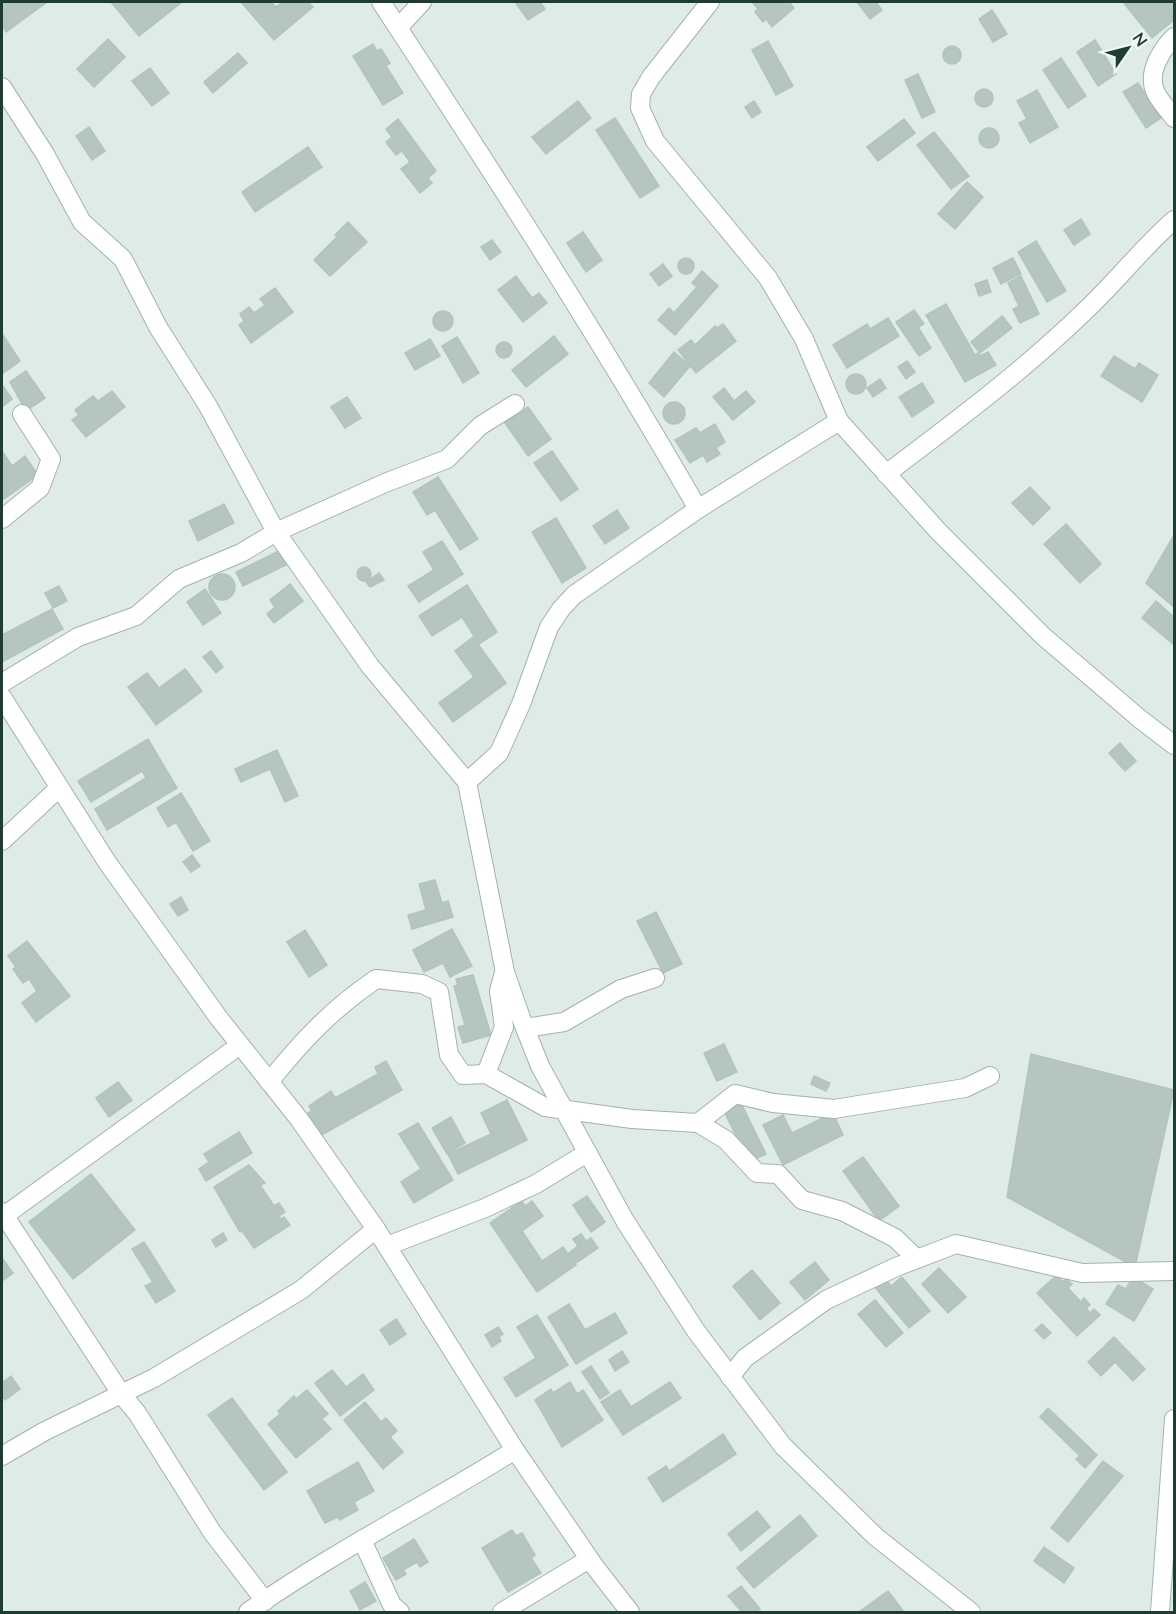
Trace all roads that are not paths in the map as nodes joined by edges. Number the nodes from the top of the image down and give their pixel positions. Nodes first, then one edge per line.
1 (381, 2) edge
2 (422, 2) edge
3 (710, 2) edge
4 (398, 28) junction
5 (1174, 36) edge
6 (2, 87) edge
7 (1174, 118) edge
8 (1174, 220) edge
9 (515, 404) dead end
10 (22, 414) dead end
11 (838, 422) junction
12 (886, 474) junction
13 (698, 509) junction
14 (2, 519) edge
15 (276, 532) junction
16 (2, 683) edge
17 (2, 697) edge
18 (1174, 744) edge
19 (467, 782) junction
20 (59, 788) junction
21 (2, 841) edge
22 (505, 972) junction
23 (655, 978) dead end
24 (525, 1028) junction
25 (240, 1046) junction
26 (486, 1074) junction
27 (990, 1076) dead end
28 (269, 1082) junction
29 (563, 1108) junction
30 (698, 1123) junction
31 (587, 1153) junction
32 (3, 1214) edge
33 (376, 1229) junction
34 (387, 1246) junction
35 (917, 1259) junction
36 (1174, 1271) edge
37 (730, 1377) junction
38 (122, 1395) junction
39 (1174, 1419) edge
40 (515, 1450) junction
41 (2, 1456) edge
42 (363, 1540) junction
43 (589, 1558) junction
44 (265, 1601) junction
45 (248, 1612) edge
46 (400, 1612) edge
47 (502, 1612) edge
48 (630, 1612) edge
49 (971, 1612) edge
50 (1160, 1612) edge

1 - 4 street
2 - 4 street
3 - 11 street
4 - 13 street
5 - 7 street
6 - 15 street
8 - 12 street
9 - 15 street
10 - 14 street
11 - 12 street
11 - 13 street
12 - 18 street
13 - 19 street
15 - 16 street
15 - 19 street
17 - 20 street
19 - 22 street
20 - 21 street
20 - 25 street
22 - 24 street
22 - 26 street
23 - 24 street
24 - 29 street
25 - 28 street
25 - 32 street
26 - 28 street
26 - 29 street
27 - 30 street
28 - 33 street
29 - 30 street
29 - 31 street
30 - 35 street
31 - 34 street
31 - 37 street
32 - 38 street
33 - 34 street
33 - 38 street
34 - 40 street
35 - 36 street
35 - 37 street
37 - 49 street
38 - 41 street
38 - 44 street
39 - 50 street
40 - 42 street
40 - 43 street
42 - 44 street
42 - 46 street
43 - 47 street
43 - 48 street
44 - 45 street

